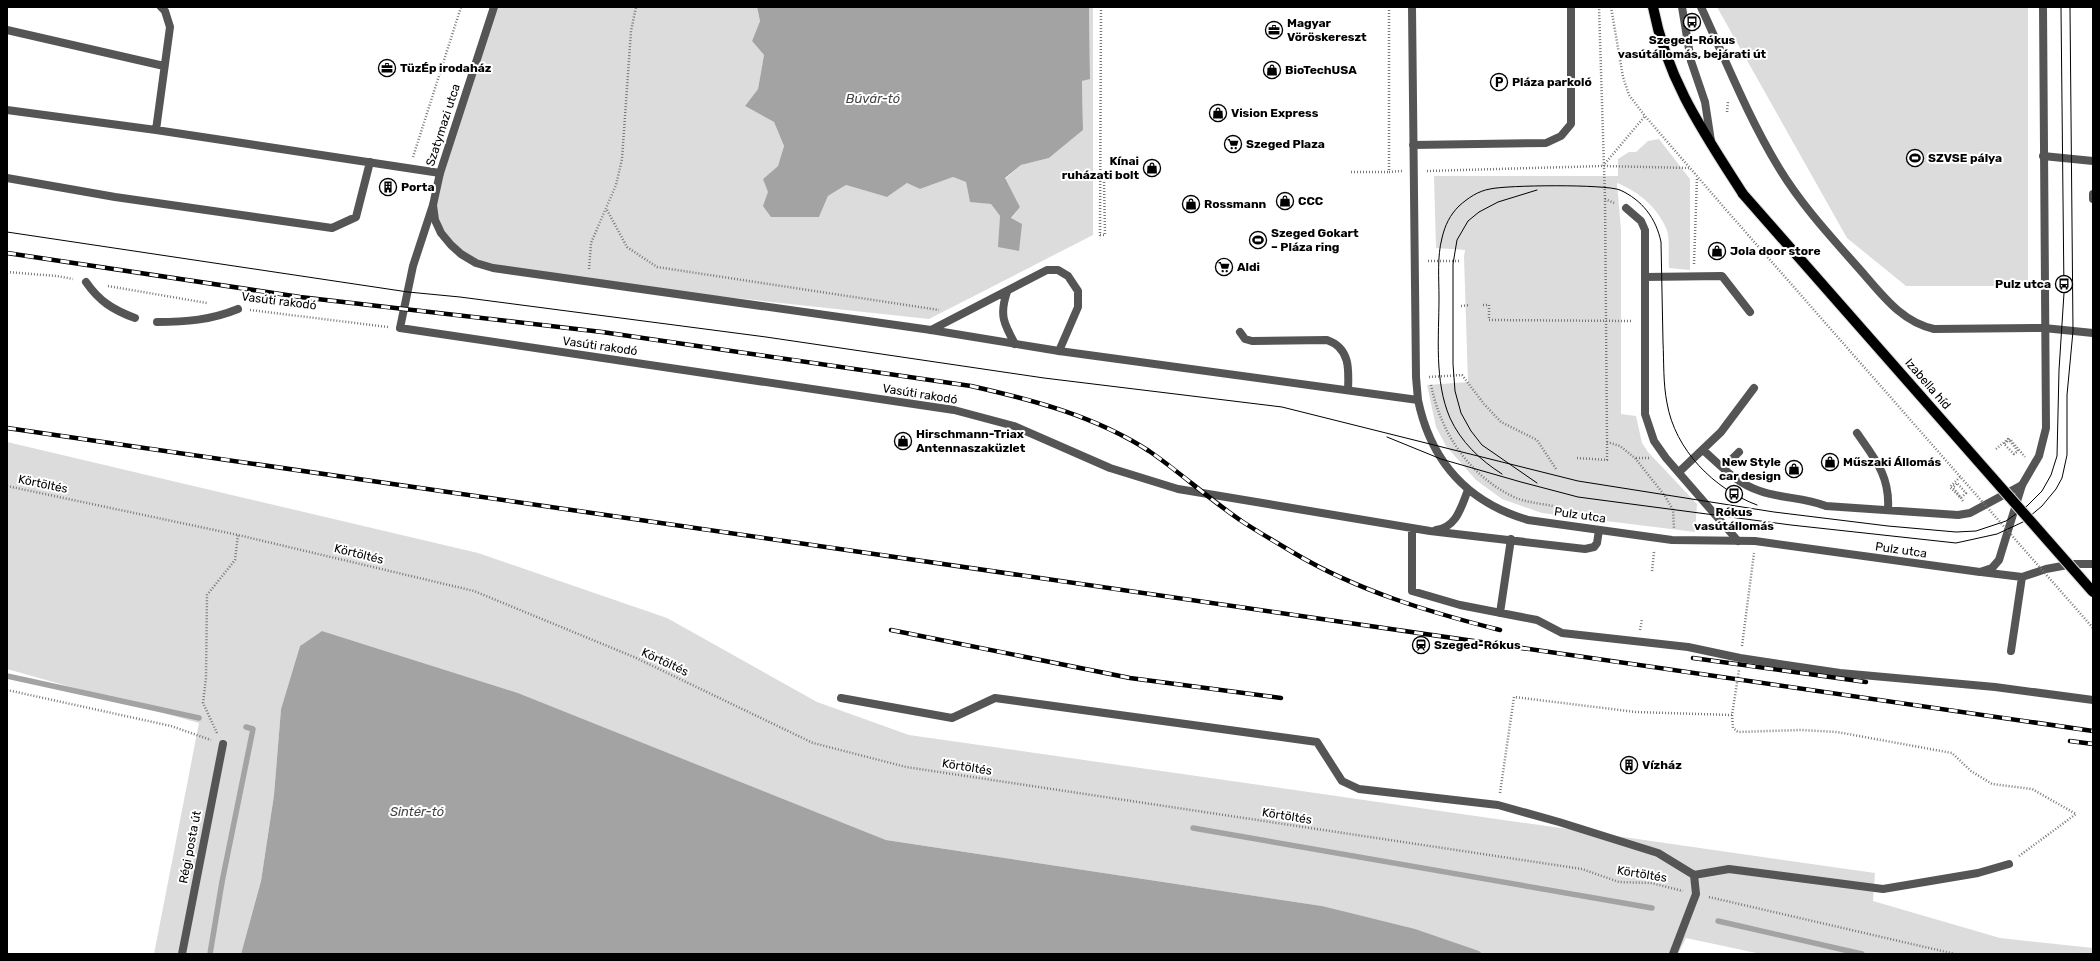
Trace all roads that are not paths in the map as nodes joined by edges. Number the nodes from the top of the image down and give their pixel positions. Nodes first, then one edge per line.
1 (161, 7) edge
2 (494, 7) edge
3 (1412, 7) edge
4 (1571, 7) edge
5 (1653, 7) edge
6 (1682, 7) edge
7 (1701, 7) edge
8 (2043, 7) edge
9 (7, 30) edge
10 (164, 66) junction
11 (7, 110) edge
12 (156, 130) junction
13 (1413, 146) junction
14 (1711, 146) junction
15 (2043, 156) junction
16 (2093, 161) edge
17 (370, 162) junction
18 (440, 173) junction
19 (7, 178) edge
20 (2093, 194) edge
21 (2093, 199) edge
22 (433, 205) junction
23 (1626, 208) dead end
24 (1645, 277) junction
25 (86, 282) road end
26 (1007, 292) junction
27 (238, 309) road end
28 (1750, 312) dead end
29 (135, 318) dead end
30 (157, 322) dead end
31 (400, 328) joint
32 (2044, 328) junction
33 (931, 330) junction
34 (1240, 332) dead end
35 (2093, 333) edge
36 (1015, 344) junction
37 (1059, 351) junction
38 (1754, 388) dead end
39 (1348, 390) junction
40 (1418, 400) junction
41 (1857, 433) dead end
42 (1703, 450) junction
43 (1739, 452) dead end
44 (1723, 468) junction
45 (1679, 472) junction
46 (2022, 485) junction
47 (1468, 490) junction
48 (1888, 509) junction
49 (1412, 528) junction
50 (1599, 530) junction
51 (1430, 531) junction
52 (1511, 539) junction
53 (1738, 541) junction
54 (2093, 564) edge
55 (1980, 572) junction
56 (2022, 577) junction
57 (2093, 592) edge
58 (1500, 613) junction
59 (2011, 651) dead end
60 (840, 698) dead end
61 (2093, 700) edge
62 (223, 744) road end
63 (2009, 864) road end
64 (1694, 875) junction
65 (182, 954) edge
66 (1673, 954) edge

1 - 10 street
2 - 18 street, Szatymazi utca
3 - 13 street, Pulz utca
4 - 13 street
5 - 14 main road, Izabella híd
6 - 14 street
7 - 32 street
8 - 15 street
9 - 10 street
10 - 12 street
11 - 12 street
12 - 17 street
13 - 40 street, Pulz utca
14 - 57 main road, Izabella híd, bridge
15 - 16 street
15 - 32 street
17 - 18 street
17 - 19 street
18 - 22 street, Szatymazi utca
20 - 21 street
22 - 31 street, Szatymazi utca
22 - 33 street
23 - 24 street
24 - 28 street
24 - 45 street
25 - 29 street
26 - 33 street
26 - 36 street
26 - 37 street
27 - 30 street
31 - 49 street, Vasúti rakodó
32 - 35 street
32 - 46 street
33 - 36 street
34 - 39 street
36 - 37 street
37 - 39 street
38 - 42 street
39 - 40 street
40 - 47 street, Pulz utca
41 - 48 street
42 - 44 street
42 - 45 street
43 - 44 street
44 - 48 street
45 - 53 street
46 - 48 street
46 - 55 street
47 - 50 street, Pulz utca
47 - 51 street
49 - 51 street, Vasúti rakodó
49 - 58 street
50 - 52 street, Vasúti rakodó
50 - 53 street, Pulz utca
51 - 52 street, Vasúti rakodó
52 - 58 street
53 - 55 street, Pulz utca
54 - 56 street
55 - 56 street, Pulz utca
56 - 59 street
58 - 61 street
60 - 64 street
62 - 65 street, Régi posta út
63 - 64 street
64 - 66 street

